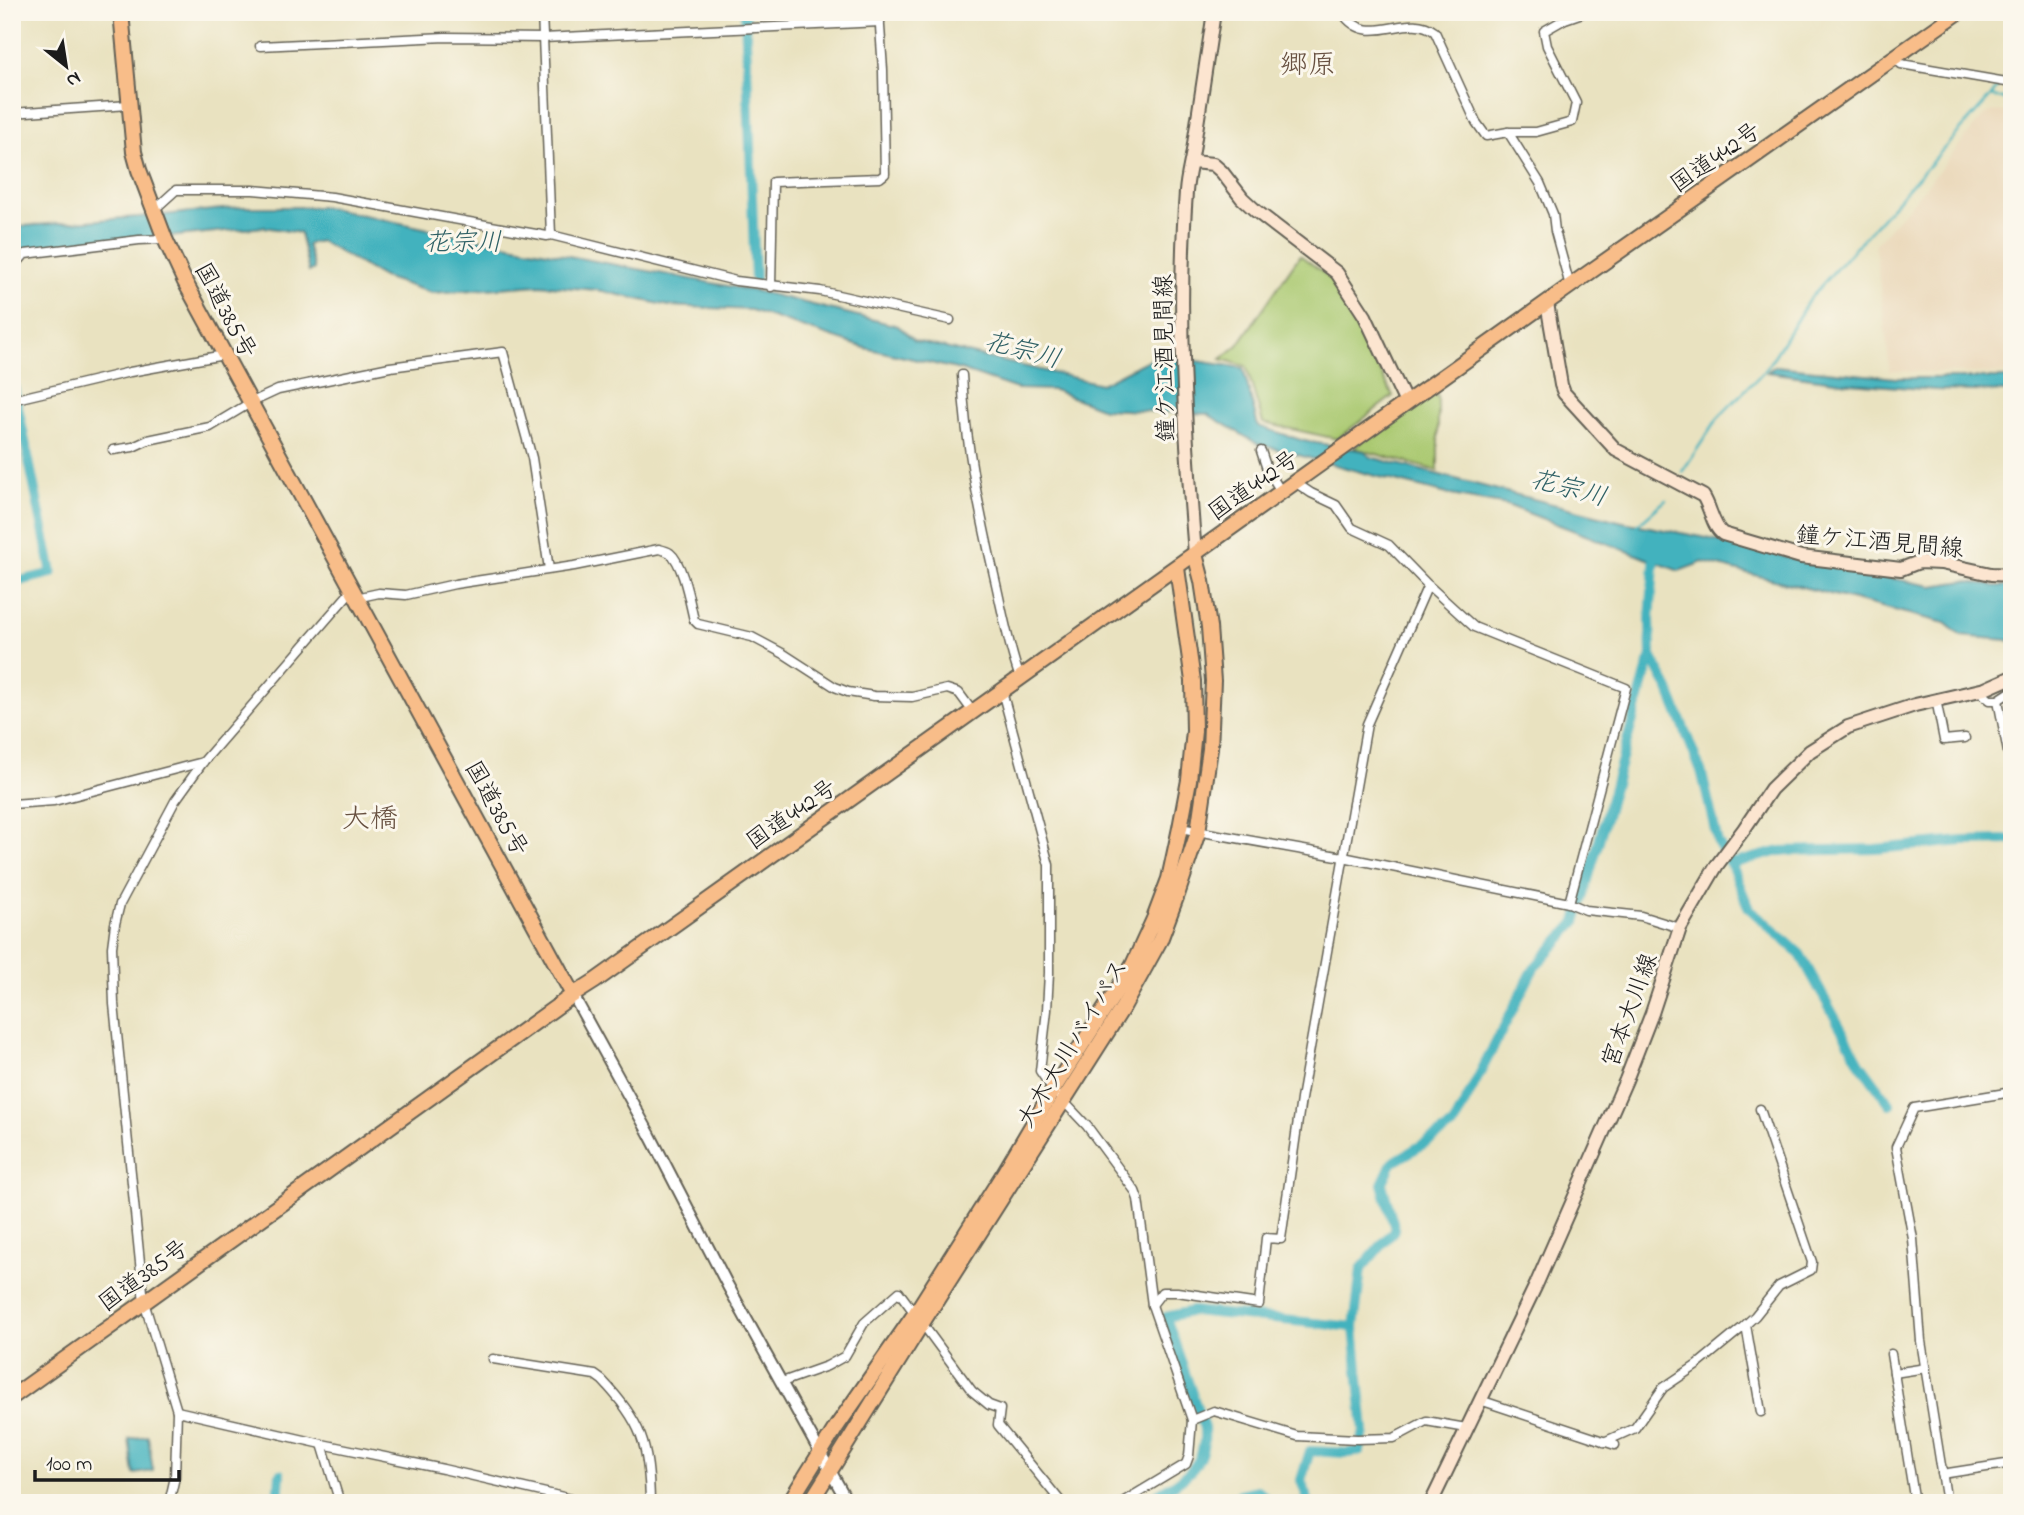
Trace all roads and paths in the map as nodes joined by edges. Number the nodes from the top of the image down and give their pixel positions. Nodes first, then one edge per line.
1 (121, 12) edge
2 (542, 12) edge
3 (1214, 12) edge
4 (1342, 12) edge
5 (1584, 12) edge
6 (1959, 12) edge
7 (880, 17) edge
8 (543, 38) junction
9 (260, 46) dead end
10 (1895, 58) junction
11 (2011, 83) edge
12 (129, 105) junction
13 (12, 113) edge
14 (1508, 132) junction
15 (1192, 162) junction
16 (156, 212) junction
17 (551, 235) junction
18 (165, 238) junction
19 (12, 269) edge
20 (1570, 286) junction
21 (771, 287) junction
22 (1547, 303) junction
23 (950, 320) dead end
24 (224, 355) junction
25 (962, 375) dead end
26 (16, 399) edge
27 (250, 403) junction
28 (1406, 403) junction
29 (113, 450) dead end
30 (1261, 451) dead end
31 (1296, 483) junction
32 (1282, 493) junction
33 (1203, 548) junction
34 (1177, 568) junction
35 (549, 569) junction
36 (2012, 575) edge
37 (1428, 585) junction
38 (354, 594) junction
39 (2012, 677) edge
40 (1020, 678) junction
41 (1985, 689) junction
42 (1002, 691) junction
43 (2012, 691) edge
44 (1936, 699) junction
45 (1998, 699) junction
46 (973, 712) junction
47 (1965, 738) dead end
48 (203, 762) junction
49 (2011, 769) edge
50 (12, 804) edge
51 (1180, 828) junction
52 (1198, 832) junction
53 (1343, 857) junction
54 (1572, 904) junction
55 (1680, 928) junction
56 (573, 995) junction
57 (1054, 1090) junction
58 (2012, 1092) edge
59 (1064, 1102) junction
60 (1760, 1109) dead end
61 (144, 1302) junction
62 (1152, 1305) junction
63 (918, 1318) junction
64 (1746, 1325) junction
65 (1891, 1354) dead end
66 (493, 1359) dead end
67 (1926, 1368) junction
68 (1894, 1373) junction
69 (782, 1382) junction
70 (12, 1396) edge
71 (1480, 1400) junction
72 (177, 1410) junction
73 (1761, 1412) dead end
74 (1198, 1418) junction
75 (1466, 1428) junction
76 (1604, 1442) junction
77 (322, 1444) junction
78 (1615, 1446) dead end
79 (820, 1453) junction
80 (2012, 1463) edge
81 (830, 1472) junction
82 (1942, 1474) junction
83 (169, 1503) edge
84 (340, 1503) edge
85 (589, 1503) edge
86 (650, 1503) edge
87 (789, 1503) edge
88 (810, 1503) edge
89 (848, 1503) edge
90 (1062, 1503) edge
91 (1121, 1503) edge
92 (1431, 1503) edge
93 (1915, 1503) edge
94 (1947, 1503) edge

1 - 12 highway, 国道385号
2 - 8 street
3 - 15 main road, 鐘ケ江酒見間線
4 - 14 street
5 - 14 street
6 - 10 highway, 国道442号
7 - 8 street
7 - 21 street
8 - 9 street
8 - 17 street
10 - 11 street
10 - 20 highway, 国道442号
12 - 13 street
12 - 16 highway, 国道385号
14 - 20 street
15 - 28 main road
15 - 33 main road, 鐘ケ江酒見間線
16 - 17 street
16 - 18 highway, 国道385号
17 - 21 street
18 - 19 street
18 - 24 highway, 国道385号
20 - 22 highway, 国道442号
21 - 23 street
22 - 28 highway, 国道442号
22 - 36 main road, 鐘ケ江酒見間線
24 - 26 street
24 - 27 highway, 国道385号
25 - 40 street
27 - 29 street
27 - 35 street
27 - 38 highway, 国道385号
28 - 31 highway, 国道442号
30 - 32 street
31 - 32 highway, 国道442号
31 - 37 street
32 - 33 highway, 国道442号
33 - 34 highway, 国道442号
33 - 52 highway, 大木大川バイパス
34 - 40 highway, 国道442号
34 - 51 highway, 大木大川バイパス
35 - 38 street
35 - 46 street
37 - 53 street
37 - 54 street
38 - 48 street
38 - 56 highway, 国道385号
39 - 41 main road, 宮本大川線
40 - 42 highway, 国道442号
41 - 44 main road, 宮本大川線
41 - 45 street
42 - 46 highway, 国道442号
42 - 57 street
43 - 45 street
44 - 47 street
44 - 55 main road, 宮本大川線
45 - 49 street
46 - 56 highway, 国道442号
48 - 50 street
48 - 61 street
51 - 52 street
51 - 57 highway, 大木大川バイパス
52 - 53 street
52 - 59 highway, 大木大川バイパス
53 - 54 street
53 - 62 street
54 - 55 street
55 - 71 main road, 宮本大川線
56 - 61 highway, 国道385号
56 - 69 street
57 - 59 street
57 - 63 highway, 大木大川バイパス
58 - 67 street
59 - 62 street
59 - 63 highway, 大木大川バイパス
60 - 64 street
61 - 70 highway, 国道385号
61 - 72 street
62 - 74 street
63 - 69 street
63 - 79 highway, 大木大川バイパス
63 - 81 highway, 大木大川バイパス
63 - 90 street
64 - 73 street
64 - 76 street
65 - 68 street
66 - 86 street
67 - 68 street
67 - 82 street
68 - 93 street
69 - 79 street
71 - 75 main road, 宮本大川線
71 - 76 street
72 - 77 street
72 - 83 street
74 - 75 street
74 - 91 street
75 - 92 main road, 宮本大川線
76 - 78 street
77 - 84 street
77 - 85 street
79 - 81 street
79 - 87 highway, 大木大川バイパス
80 - 82 street
81 - 88 highway, 大木大川バイパス
81 - 89 street
82 - 94 street

